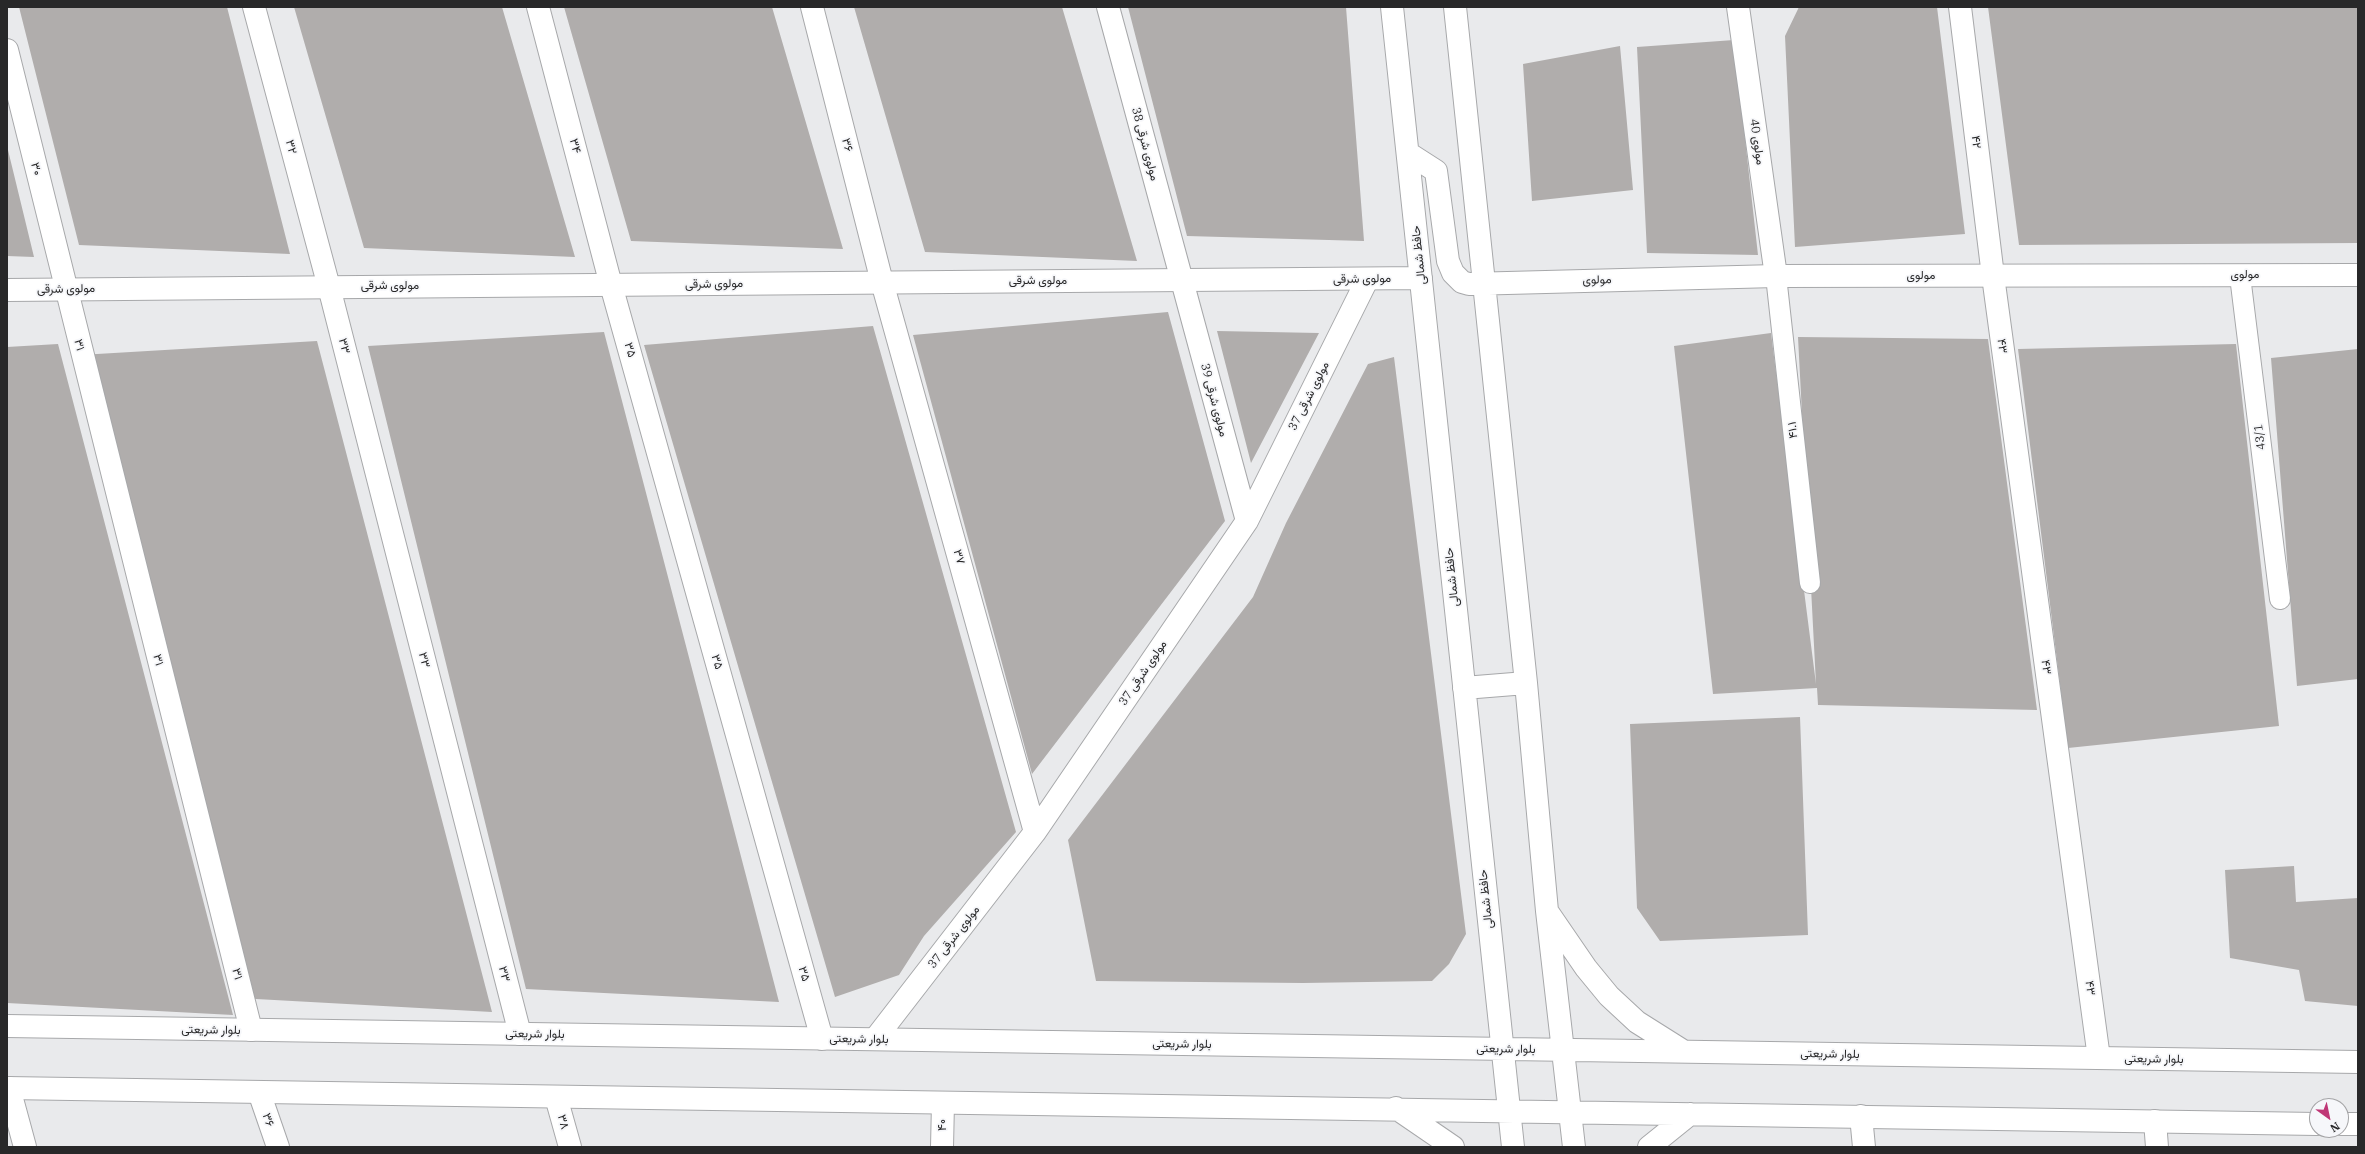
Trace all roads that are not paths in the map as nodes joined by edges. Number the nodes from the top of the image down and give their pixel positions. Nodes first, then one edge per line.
1 (254, 7) edge
2 (538, 7) edge
3 (812, 7) edge
4 (1108, 7) edge
5 (1392, 7) edge
6 (1455, 7) edge
7 (1738, 7) edge
8 (1960, 7) edge
9 (7, 50) edge
10 (1408, 153) junction
11 (2358, 275) edge
12 (1776, 276) junction
13 (1993, 276) junction
14 (2240, 276) junction
15 (1421, 278) junction
16 (1181, 280) junction
17 (1367, 280) junction
18 (882, 282) junction
19 (1483, 283) junction
20 (612, 285) junction
21 (328, 287) junction
22 (65, 289) junction
23 (7, 290) edge
24 (1247, 521) junction
25 (1810, 583) dead end
26 (2280, 599) dead end
27 (1526, 683) junction
28 (1464, 688) junction
29 (1036, 832) junction
30 (1547, 911) junction
31 (7, 1026) edge
32 (251, 1030) junction
33 (520, 1034) junction
34 (822, 1039) junction
35 (875, 1039) junction
36 (1501, 1049) junction
37 (1564, 1050) junction
38 (1683, 1051) junction
39 (2099, 1058) junction
40 (2358, 1062) edge
41 (8, 1088) edge
42 (259, 1092) junction
43 (556, 1097) junction
44 (943, 1103) junction
45 (1396, 1108) junction
46 (1509, 1111) junction
47 (1571, 1112) junction
48 (1690, 1114) junction
49 (1861, 1116) junction
50 (2155, 1121) junction
51 (2309, 1124) edge
52 (26, 1147) edge
53 (278, 1147) edge
54 (570, 1147) edge
55 (942, 1147) edge
56 (1453, 1147) edge
57 (1512, 1147) edge
58 (1574, 1147) edge
59 (1649, 1147) edge
60 (1864, 1147) edge
61 (2157, 1147) edge

1 - 21 main road, ۳۲
2 - 20 main road, ۳۴
3 - 18 main road, ۳۶
4 - 16 main road, مولوی شرقی 38
5 - 10 main road, حافظ شمالی
6 - 19 main road
7 - 12 main road, مولوی 40
8 - 13 main road, ۴۲
9 - 22 main road, ۳۰
10 - 15 main road, حافظ شمالی
10 - 19 main road, مولوی
11 - 14 main road, مولوی
12 - 13 main road, مولوی
12 - 19 main road, مولوی
12 - 25 lane, ۴۱.۱
13 - 14 main road, مولوی
13 - 39 main road, ۴۳
14 - 26 lane, 43/1
15 - 17 main road, مولوی شرقی
15 - 28 main road, حافظ شمالی
16 - 17 main road, مولوی شرقی
16 - 18 main road, مولوی شرقی
16 - 24 main road, مولوی شرقی 39
17 - 24 main road, مولوی شرقی 37
18 - 20 main road, مولوی شرقی
18 - 29 main road, ۳۷
19 - 27 main road
20 - 21 main road, مولوی شرقی
20 - 34 main road, ۳۵
21 - 22 main road, مولوی شرقی
21 - 33 main road, ۳۳
22 - 23 main road, مولوی شرقی
22 - 32 main road, ۳۱
24 - 29 main road, مولوی شرقی 37
27 - 28 main road
27 - 30 main road
28 - 36 main road, حافظ شمالی
29 - 35 main road, مولوی شرقی 37
30 - 37 main road
30 - 38 main road
31 - 32 main road, بلوار شریعتی
32 - 33 main road, بلوار شریعتی
33 - 34 main road, بلوار شریعتی
34 - 35 main road, بلوار شریعتی
35 - 36 main road, بلوار شریعتی
36 - 37 main road, بلوار شریعتی
36 - 46 main road, حافظ شمالی
37 - 38 main road, بلوار شریعتی
37 - 47 main road
38 - 39 main road, بلوار شریعتی
39 - 40 main road, بلوار شریعتی
41 - 42 main road
41 - 52 main road
42 - 43 main road
42 - 53 main road, ۳۶
43 - 44 main road
43 - 54 main road, ۳۸
44 - 45 main road
44 - 55 main road, ۴۰
45 - 46 main road
45 - 56 main road
46 - 47 main road
46 - 57 main road, حافظ شمالی
47 - 48 main road
47 - 58 main road
48 - 49 main road
48 - 59 main road
49 - 50 main road
49 - 60 main road
50 - 51 main road
50 - 61 main road

